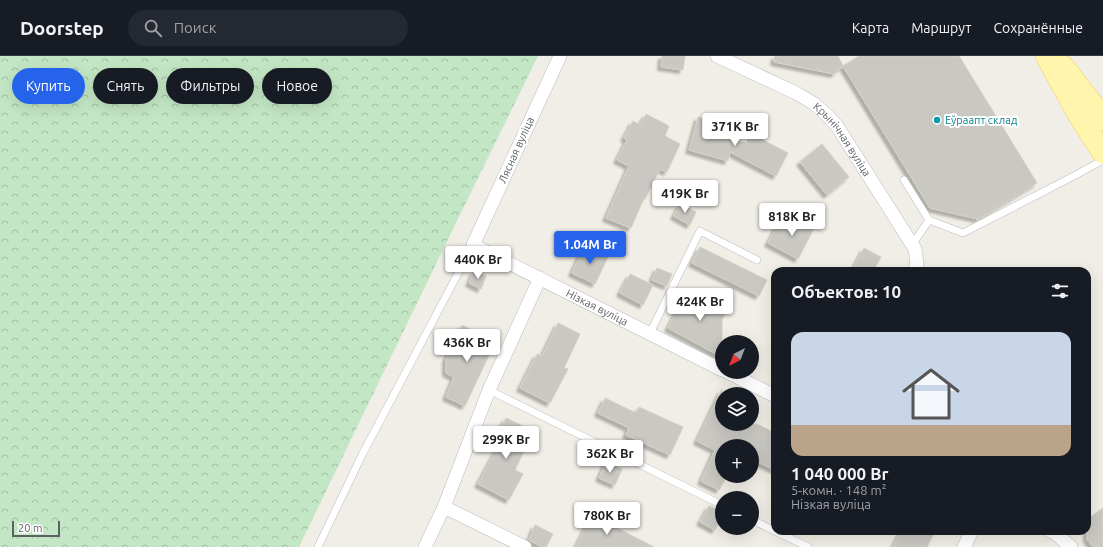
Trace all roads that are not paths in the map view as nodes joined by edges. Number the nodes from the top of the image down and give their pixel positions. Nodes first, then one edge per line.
1 (560, 56) edge
2 (717, 56) edge
3 (1046, 56) edge
4 (1055, 56) edge
5 (1103, 120) edge
6 (1103, 153) edge
7 (1103, 160) edge
8 (904, 180) dead end
9 (929, 220) junction
10 (474, 245) junction
11 (912, 245) junction
12 (757, 260) dead end
13 (916, 267) edge
14 (540, 278) junction
15 (650, 333) junction
16 (715, 366) edge
17 (741, 379) edge
18 (488, 390) junction
19 (771, 394) edge
20 (715, 502) edge
21 (444, 507) junction
22 (759, 523) edge
23 (771, 529) edge
24 (783, 535) edge
25 (970, 535) edge
26 (1057, 535) edge
27 (318, 547) edge
28 (425, 547) edge
29 (525, 547) edge
30 (808, 547) edge
31 (964, 547) edge
32 (1071, 547) edge

1 - 10 street, Лясная вуліца
2 - 11 street, Крынічная вуліца
3 - 6 main road
4 - 5 main road
7 - 9 lane
8 - 9 lane
9 - 11 lane
10 - 14 street, Нізкая вуліца
10 - 27 lane
11 - 13 street, Крынічная вуліца
12 - 15 lane
14 - 15 street, Нізкая вуліца
14 - 18 street
15 - 16 street, Нізкая вуліца
17 - 19 street
18 - 20 lane
18 - 21 street
21 - 28 street
21 - 29 street
22 - 23 lane
24 - 30 lane
25 - 31 street
26 - 32 street

